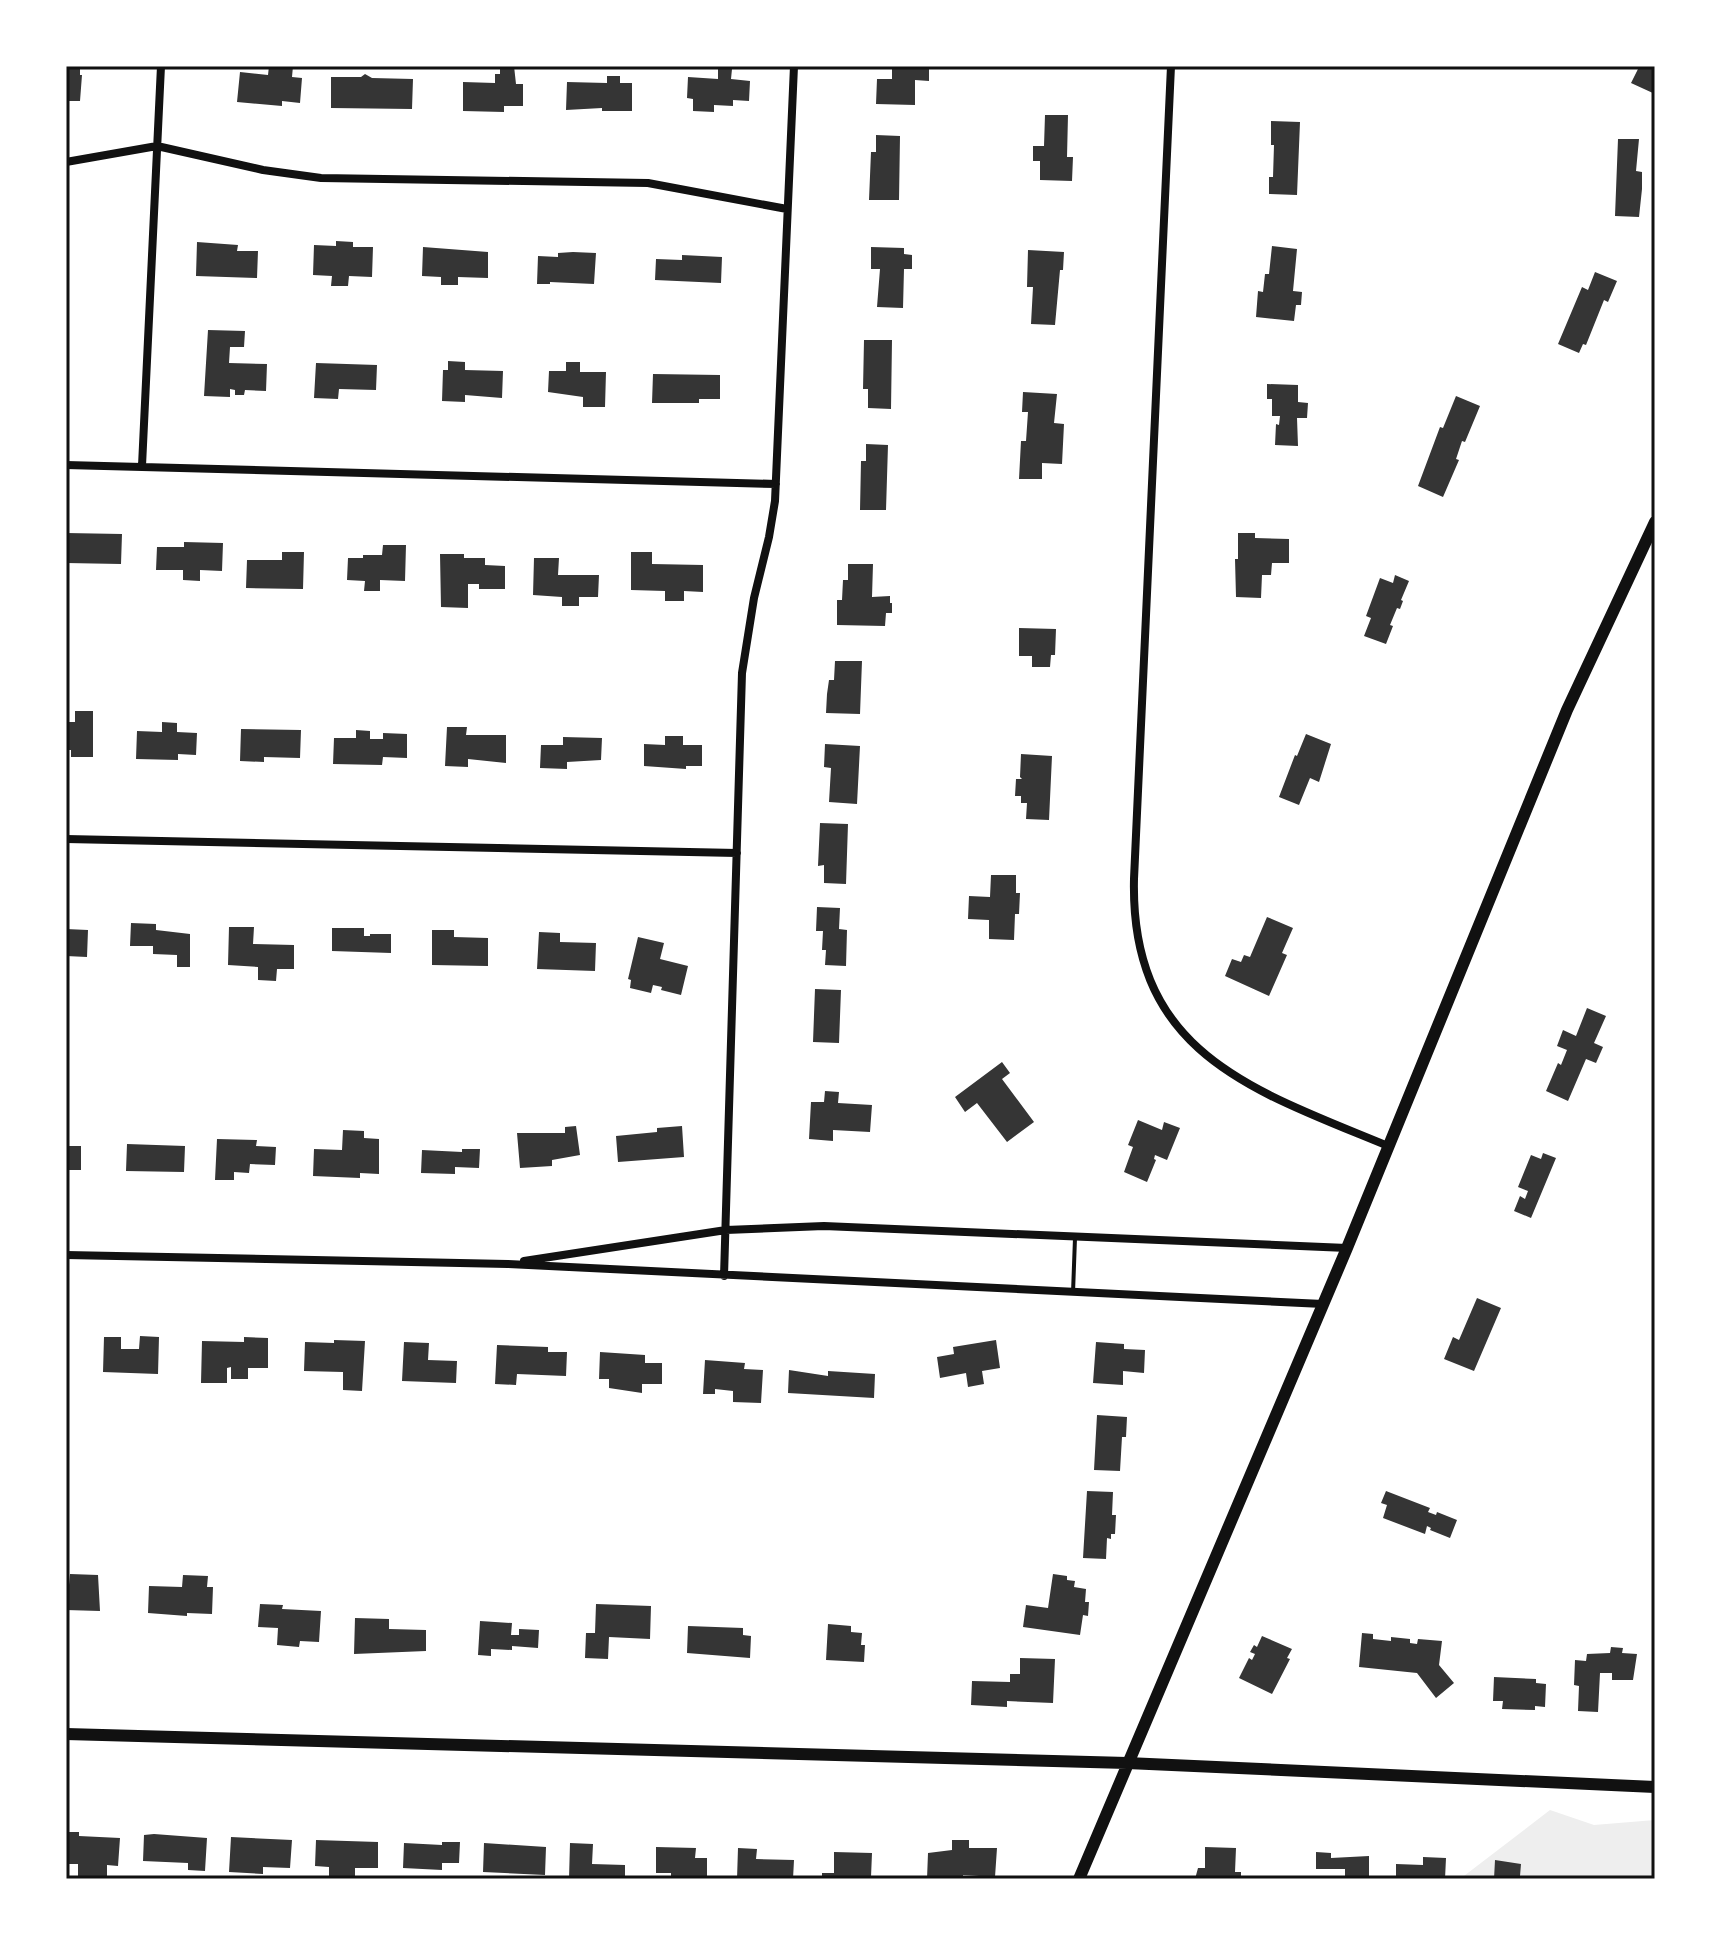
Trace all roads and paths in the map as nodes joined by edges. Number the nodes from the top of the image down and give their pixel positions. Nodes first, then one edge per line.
1 (161, 66) edge
2 (794, 66) edge
3 (1171, 66) edge
4 (157, 146) junction
5 (66, 162) edge
6 (787, 209) junction
7 (66, 465) edge
8 (142, 466) junction
9 (776, 484) junction
10 (1655, 522) edge
11 (66, 839) edge
12 (737, 853) junction
13 (1388, 1146) junction
14 (726, 1230) junction
15 (1075, 1236) junction
16 (1347, 1248) junction
17 (66, 1255) edge
18 (508, 1264) junction
19 (724, 1276) junction
20 (1073, 1293) junction
21 (1323, 1304) junction
22 (66, 1734) edge
23 (1127, 1763) junction
24 (1655, 1787) edge
25 (1079, 1879) edge

1 - 4 street
2 - 6 street
3 - 13 street
4 - 5 street
4 - 6 street
4 - 8 street
6 - 9 street
7 - 8 street
8 - 9 street
9 - 12 street
10 - 13 main road
11 - 12 street
12 - 14 street
13 - 16 main road
14 - 15 street
14 - 18 street
14 - 19 street
15 - 16 street
15 - 20 lane
16 - 21 main road
17 - 18 street
18 - 19 street
19 - 20 street
20 - 21 street
21 - 23 main road
22 - 23 main road
23 - 24 main road
23 - 25 main road

